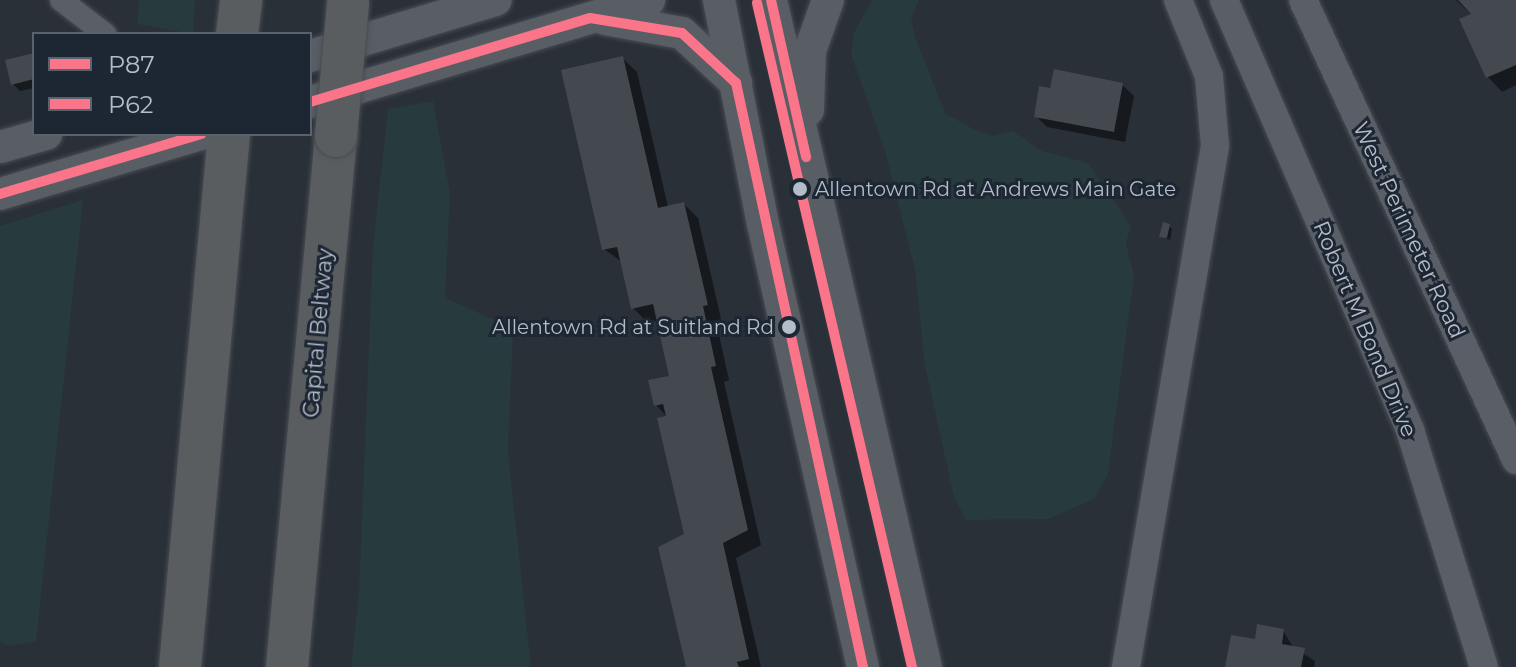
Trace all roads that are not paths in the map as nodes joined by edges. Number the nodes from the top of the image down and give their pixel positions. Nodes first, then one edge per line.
1 (61, 0) edge
2 (241, 0) edge
3 (496, 0) edge
4 (649, 0) edge
5 (719, 0) edge
6 (771, 0) edge
7 (828, 0) edge
8 (1178, 0) edge
9 (1224, 0) edge
10 (1303, 0) edge
11 (349, 2) edge
12 (590, 18) junction
13 (102, 32) edge
14 (237, 32) edge
15 (312, 55) edge
16 (736, 83) junction
17 (312, 101) edge
18 (39, 136) edge
19 (194, 136) edge
20 (0, 147) edge
21 (228, 151) edge
22 (807, 157) junction
23 (0, 194) edge
24 (1516, 460) edge
25 (180, 667) edge
26 (287, 667) edge
27 (863, 667) edge
28 (926, 667) edge
29 (1126, 667) edge
30 (1484, 667) edge

1 - 13 street
2 - 14 highway
3 - 15 main road
4 - 12 main road
5 - 16 main road
6 - 22 main road
7 - 22 main road
8 - 29 street
9 - 30 street, Robert M Bond Drive
10 - 24 street, West Perimeter Road
11 - 26 highway, Capital Beltway, bridge
12 - 16 main road
12 - 17 main road
16 - 27 main road
18 - 20 main road
19 - 23 main road
21 - 25 highway
22 - 28 main road

